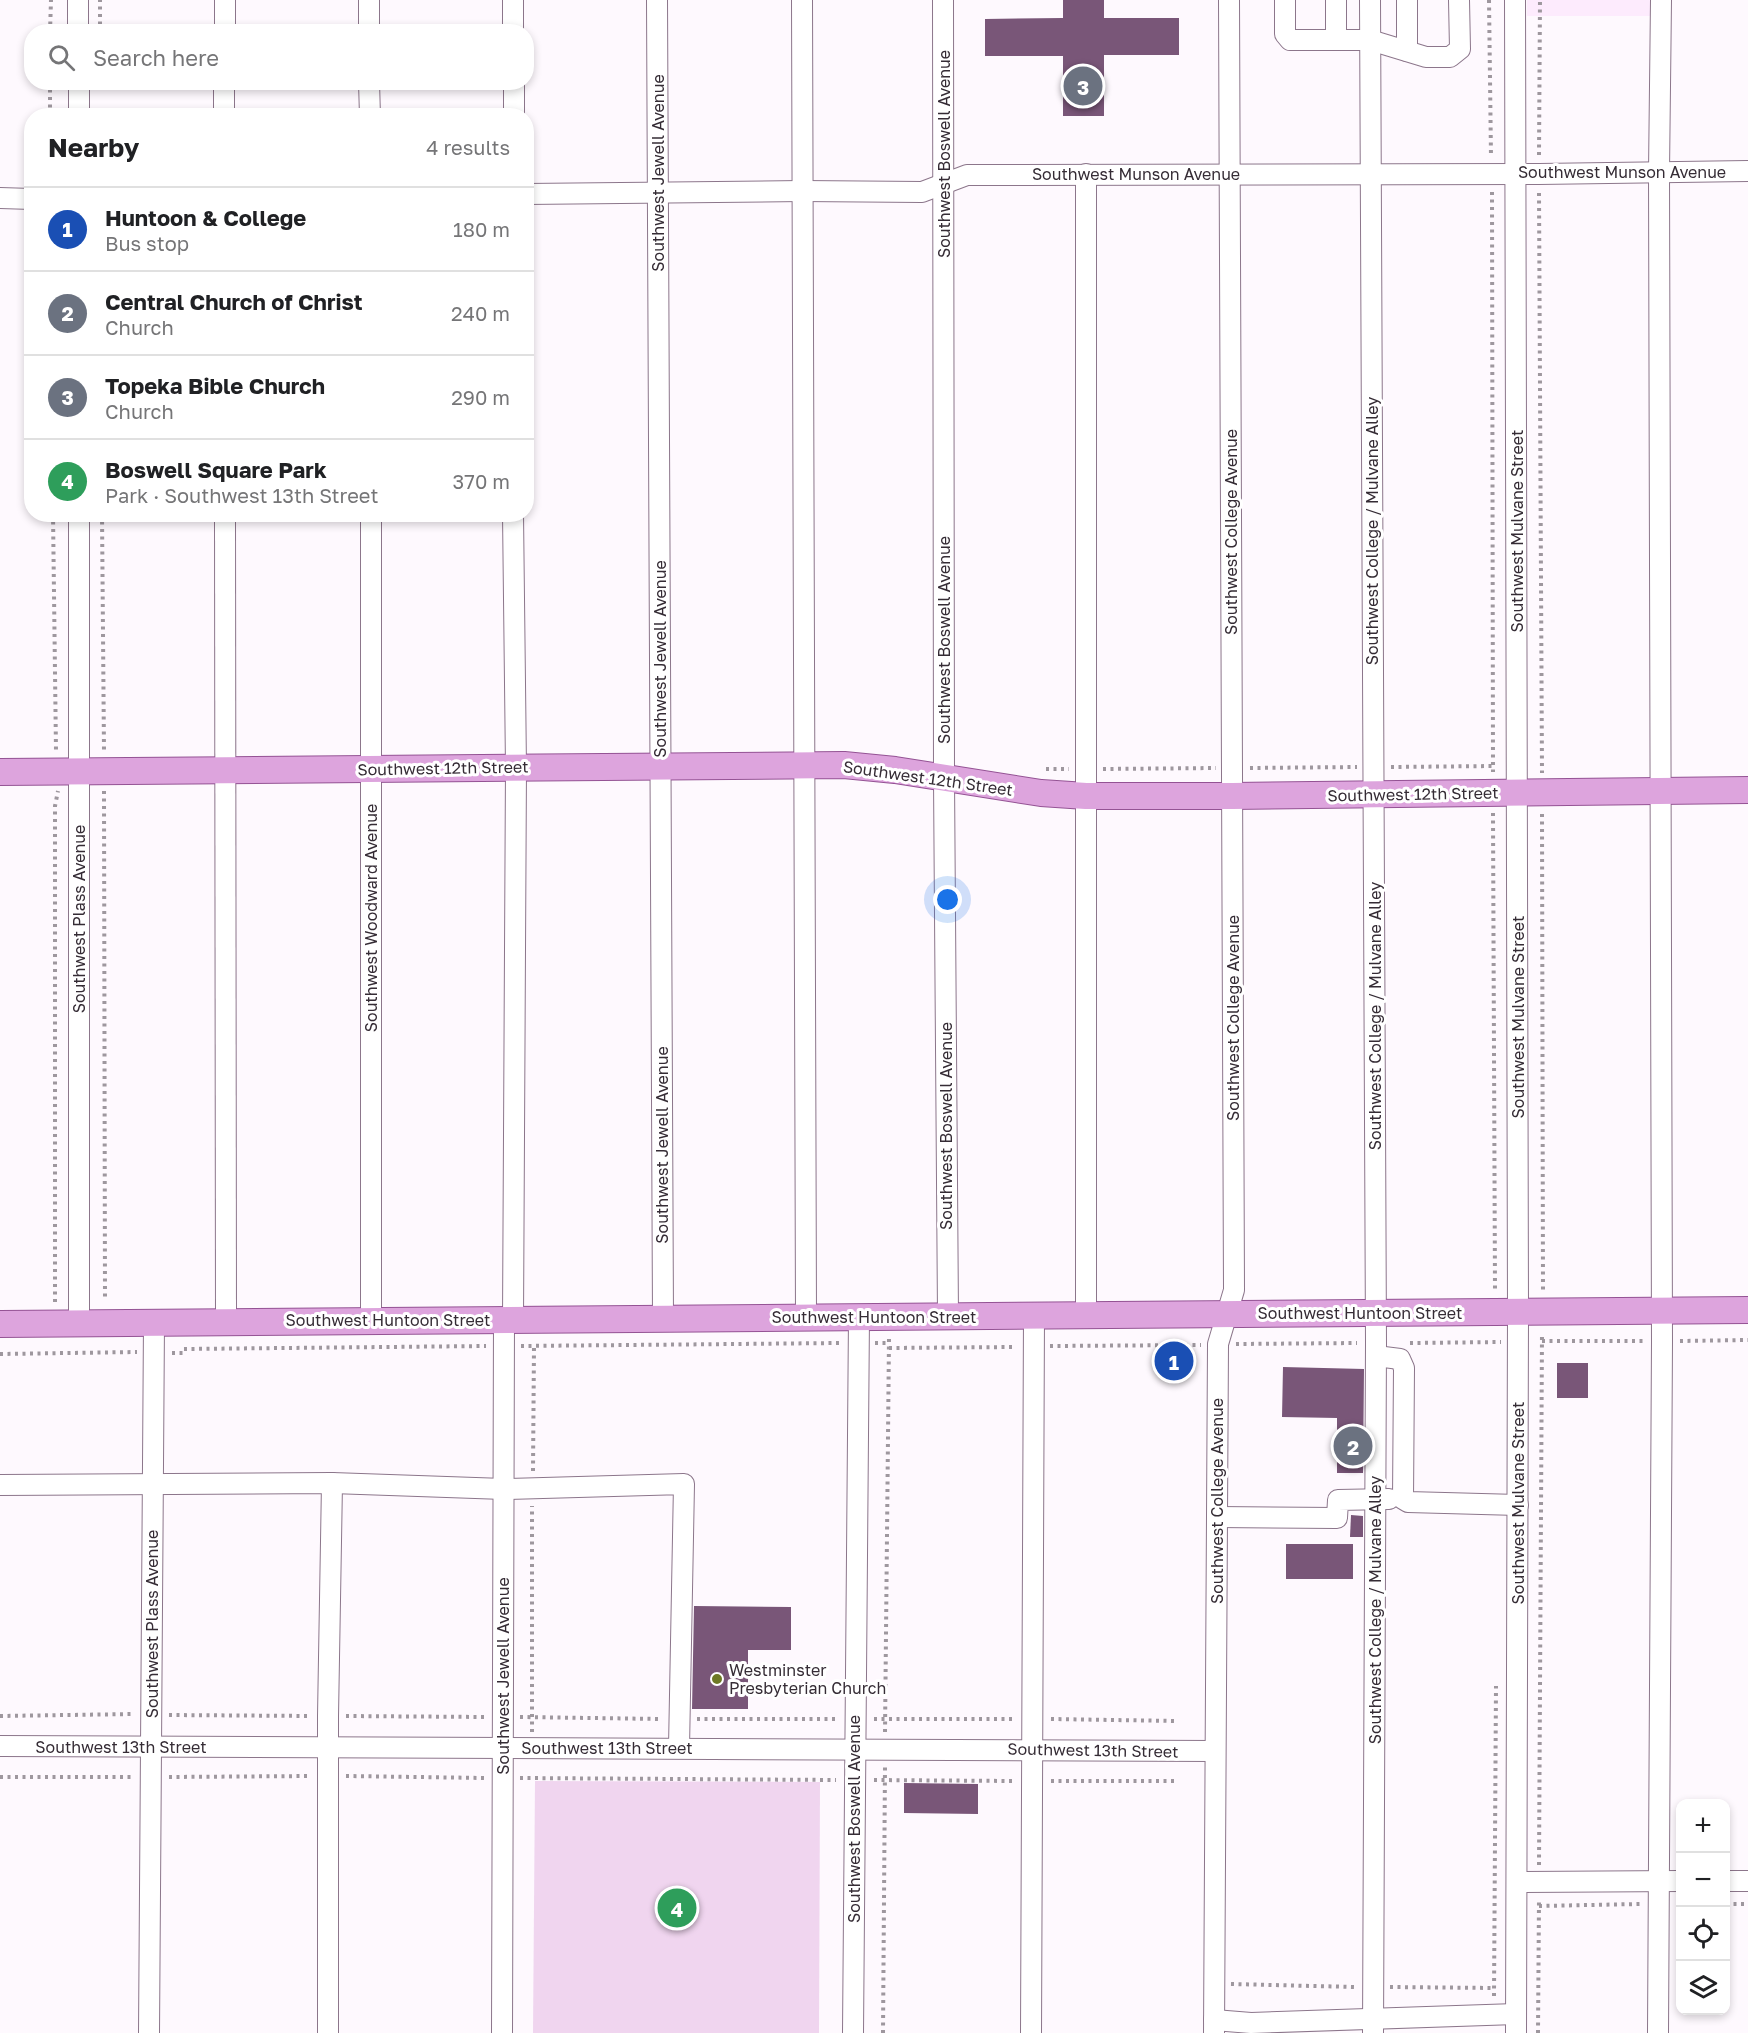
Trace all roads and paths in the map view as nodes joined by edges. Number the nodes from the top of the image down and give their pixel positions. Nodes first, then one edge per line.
1 (51, 0) edge
2 (78, 0) edge
3 (100, 0) edge
4 (225, 0) edge
5 (369, 0) edge
6 (513, 0) edge
7 (657, 0) edge
8 (802, 0) edge
9 (943, 0) edge
10 (1229, 0) edge
11 (1285, 0) edge
12 (1336, 0) edge
13 (1370, 0) edge
14 (1407, 0) edge
15 (1459, 0) edge
16 (1489, 0) edge
17 (1515, 0) edge
18 (1540, 0) edge
19 (1661, 0) edge
20 (50, 24) edge
21 (78, 24) edge
22 (100, 24) edge
23 (225, 24) edge
24 (369, 24) edge
25 (513, 24) edge
26 (1336, 40) junction
27 (1370, 40) junction
28 (1407, 51) junction
29 (50, 90) edge
30 (79, 90) edge
31 (224, 90) edge
32 (369, 90) edge
33 (514, 90) edge
34 (50, 108) edge
35 (79, 108) edge
36 (224, 108) edge
37 (370, 108) edge
38 (514, 108) edge
39 (1748, 171) edge
40 (1659, 172) junction
41 (1492, 173) junction
42 (1516, 173) junction
43 (1086, 174) junction
44 (1230, 174) junction
45 (1370, 174) junction
46 (1539, 174) junction
47 (944, 183) junction
48 (802, 191) junction
49 (658, 192) junction
50 (534, 194) edge
51 (0, 198) edge
52 (24, 199) edge
53 (53, 522) edge
54 (79, 522) edge
55 (102, 522) edge
56 (225, 522) edge
57 (371, 522) edge
58 (513, 522) edge
59 (660, 765) junction
60 (804, 765) junction
61 (516, 767) junction
62 (372, 769) junction
63 (227, 770) junction
64 (68, 771) junction
65 (104, 771) junction
66 (0, 772) edge
67 (944, 779) junction
68 (1748, 790) edge
69 (1661, 792) junction
70 (1517, 793) junction
71 (1374, 795) junction
72 (1086, 796) junction
73 (1232, 796) junction
74 (105, 1301) dead end
75 (55, 1302) dead end
76 (1748, 1310) edge
77 (1661, 1311) junction
78 (1519, 1312) junction
79 (1376, 1313) junction
80 (1228, 1314) junction
81 (1034, 1315) junction
82 (1086, 1315) junction
83 (859, 1316) junction
84 (889, 1316) junction
85 (948, 1316) junction
86 (806, 1317) junction
87 (663, 1318) junction
88 (508, 1319) junction
89 (371, 1321) junction
90 (154, 1322) junction
91 (226, 1322) junction
92 (79, 1323) junction
93 (0, 1324) edge
94 (1748, 1340) edge
95 (1542, 1341) junction
96 (1662, 1341) junction
97 (1498, 1342) junction
98 (1518, 1342) junction
99 (858, 1343) junction
100 (889, 1343) junction
101 (1218, 1344) junction
102 (504, 1346) junction
103 (534, 1346) junction
104 (1376, 1349) junction
105 (154, 1353) junction
106 (0, 1354) edge
107 (1498, 1354) dead end
108 (332, 1483) junction
109 (153, 1484) junction
110 (0, 1485) edge
111 (532, 1488) junction
112 (504, 1489) junction
113 (1403, 1499) junction
114 (1376, 1500) junction
115 (1518, 1505) junction
116 (1216, 1517) junction
117 (1496, 1681) dead end
118 (152, 1714) junction
119 (0, 1716) edge
120 (328, 1716) junction
121 (502, 1717) junction
122 (532, 1717) junction
123 (679, 1719) junction
124 (855, 1719) junction
125 (885, 1719) junction
126 (1033, 1719) junction
127 (1176, 1720) dead end
128 (0, 1746) edge
129 (151, 1747) junction
130 (328, 1748) junction
131 (502, 1748) junction
132 (532, 1748) junction
133 (679, 1748) junction
134 (885, 1748) junction
135 (855, 1749) junction
136 (1033, 1750) junction
137 (1215, 1751) junction
138 (328, 1776) junction
139 (151, 1777) junction
140 (0, 1778) edge
141 (502, 1778) junction
142 (532, 1778) junction
143 (855, 1780) junction
144 (885, 1780) junction
145 (1033, 1781) junction
146 (1176, 1781) dead end
147 (1676, 1881) edge
148 (1730, 1881) edge
149 (1748, 1881) edge
150 (1517, 1882) junction
151 (1539, 1882) junction
152 (1660, 1882) junction
153 (1659, 1904) junction
154 (1730, 1904) edge
155 (1748, 1904) edge
156 (1539, 1906) junction
157 (1494, 2014) junction
158 (1516, 2024) edge
159 (1373, 2026) edge
160 (1214, 2027) edge
161 (149, 2033) edge
162 (328, 2033) edge
163 (502, 2033) edge
164 (853, 2033) edge
165 (883, 2033) edge
166 (1031, 2033) edge
167 (1538, 2033) edge
168 (1658, 2033) edge

1 - 20 path
2 - 21 street
3 - 22 path
4 - 23 street
5 - 24 street
6 - 25 street
7 - 49 street, Southwest Jewell Avenue
8 - 48 street
9 - 47 street, Southwest Boswell Avenue
10 - 44 street, Southwest College Avenue
11 - 26 street
12 - 26 street
13 - 27 street, Southwest College / Mulvane Alley
14 - 28 street
15 - 28 street
16 - 41 path
17 - 42 street, Southwest Mulvane Street
18 - 46 path
19 - 40 street
26 - 27 street
27 - 28 street
27 - 45 street, Southwest College / Mulvane Alley
29 - 34 path
30 - 35 street
31 - 36 street
32 - 37 street
33 - 38 street
39 - 40 street, Southwest Munson Avenue
40 - 46 street, Southwest Munson Avenue
40 - 69 street
41 - 42 street, Southwest Munson Avenue
41 - 45 street, Southwest Munson Avenue
41 - 70 path
42 - 46 street, Southwest Munson Avenue
42 - 70 street, Southwest Mulvane Street
43 - 44 street, Southwest Munson Avenue
43 - 47 street, Southwest Munson Avenue
43 - 72 street
44 - 45 street, Southwest Munson Avenue
44 - 73 street, Southwest College Avenue
45 - 71 street, Southwest College / Mulvane Alley
46 - 70 path
47 - 48 street, Southwest Munson Avenue
47 - 67 street, Southwest Boswell Avenue
48 - 49 street, Southwest Munson Avenue
48 - 60 street
49 - 50 street, Southwest Munson Avenue
49 - 59 street, Southwest Jewell Avenue
51 - 52 street
53 - 64 path
54 - 64 street, Southwest Plass Avenue
55 - 65 path
56 - 63 street
57 - 62 street, Southwest Woodward Avenue
58 - 61 street, Southwest Jewell Avenue
59 - 60 main road, Southwest 12th Street
59 - 61 main road, Southwest 12th Street
59 - 87 street, Southwest Jewell Avenue
60 - 67 main road, Southwest 12th Street
60 - 86 street
61 - 62 main road, Southwest 12th Street
61 - 88 street, Southwest Jewell Avenue
62 - 63 main road, Southwest 12th Street
62 - 89 street, Southwest Woodward Avenue
63 - 65 main road, Southwest 12th Street
63 - 91 street
64 - 65 main road, Southwest 12th Street
64 - 66 main road, Southwest 12th Street
64 - 75 path
64 - 92 street, Southwest Plass Avenue
65 - 74 path
67 - 72 main road, Southwest 12th Street
67 - 85 street, Southwest Boswell Avenue
68 - 69 main road, Southwest 12th Street
69 - 70 main road, Southwest 12th Street
69 - 77 street
70 - 71 main road, Southwest 12th Street
70 - 78 street, Southwest Mulvane Street
70 - 78 path
70 - 78 path
71 - 73 main road, Southwest 12th Street
71 - 79 street, Southwest College / Mulvane Alley
72 - 73 main road, Southwest 12th Street
72 - 82 street
73 - 80 street, Southwest College Avenue
76 - 77 main road, Southwest Huntoon Street
77 - 78 main road, Southwest Huntoon Street
77 - 96 street
78 - 79 main road, Southwest Huntoon Street
78 - 95 path
78 - 97 path
78 - 98 street, Southwest Mulvane Street
79 - 80 main road, Southwest Huntoon Street
79 - 104 street, Southwest College / Mulvane Alley
80 - 82 main road, Southwest Huntoon Street
80 - 101 street, Southwest College Avenue
81 - 82 main road, Southwest Huntoon Street
81 - 85 main road, Southwest Huntoon Street
81 - 126 street
83 - 84 main road, Southwest Huntoon Street
83 - 86 main road, Southwest Huntoon Street
83 - 99 street, Southwest Boswell Avenue
84 - 85 main road, Southwest Huntoon Street
84 - 100 path
86 - 87 main road, Southwest Huntoon Street
87 - 88 main road, Southwest Huntoon Street
88 - 89 main road, Southwest Huntoon Street
88 - 102 street, Southwest Jewell Avenue
89 - 91 main road, Southwest Huntoon Street
90 - 91 main road, Southwest Huntoon Street
90 - 92 main road, Southwest Huntoon Street
90 - 105 street, Southwest Plass Avenue
92 - 93 main road, Southwest Huntoon Street
94 - 96 path
95 - 96 path
95 - 151 path
96 - 152 street
97 - 98 path
97 - 104 path
97 - 107 path
98 - 115 street, Southwest Mulvane Street
99 - 100 path
99 - 103 path
99 - 124 street, Southwest Boswell Avenue
100 - 125 path
101 - 104 path
101 - 116 street, Southwest College Avenue
102 - 103 path
102 - 105 path
102 - 112 street, Southwest Jewell Avenue
103 - 111 path
104 - 113 street
104 - 114 street, Southwest College / Mulvane Alley
105 - 106 path
105 - 109 street, Southwest Plass Avenue
108 - 109 street
108 - 112 street
108 - 120 street
109 - 110 street
109 - 118 street, Southwest Plass Avenue
111 - 112 street
111 - 122 path
111 - 123 street
112 - 121 street, Southwest Jewell Avenue
113 - 114 street
113 - 115 street
114 - 116 street
114 - 159 street, Southwest College / Mulvane Alley
115 - 150 street, Southwest Mulvane Street
116 - 137 street, Southwest College Avenue
117 - 157 path
118 - 119 path
118 - 120 path
118 - 129 street, Southwest Plass Avenue
120 - 121 path
120 - 130 street
121 - 122 path
121 - 131 street, Southwest Jewell Avenue
122 - 123 path
122 - 132 path
123 - 124 path
123 - 133 street
124 - 125 path
124 - 135 street, Southwest Boswell Avenue
125 - 126 path
125 - 134 path
126 - 127 path
126 - 136 street
128 - 129 street, Southwest 13th Street
129 - 130 street, Southwest 13th Street
129 - 139 street, Southwest Plass Avenue
130 - 131 street, Southwest 13th Street
130 - 138 street
131 - 132 street, Southwest 13th Street
131 - 141 street, Southwest Jewell Avenue
132 - 133 street, Southwest 13th Street
132 - 142 path
133 - 135 street, Southwest 13th Street
134 - 135 street, Southwest 13th Street
134 - 136 street, Southwest 13th Street
134 - 144 path
135 - 143 street, Southwest Boswell Avenue
136 - 137 street, Southwest 13th Street
136 - 145 street
137 - 160 street, Southwest College Avenue
138 - 139 path
138 - 141 path
138 - 162 street
139 - 140 path
139 - 161 street, Southwest Plass Avenue
141 - 142 path
141 - 163 street, Southwest Jewell Avenue
142 - 143 path
143 - 144 path
143 - 164 street, Southwest Boswell Avenue
144 - 145 path
144 - 165 path
145 - 146 path
145 - 166 street
147 - 152 street
148 - 149 street
150 - 151 street
150 - 158 street, Southwest Mulvane Street
151 - 152 street
151 - 156 path
152 - 153 street
153 - 156 path
153 - 168 street
154 - 155 path
156 - 167 path
157 - 158 street
157 - 159 street
159 - 160 street

